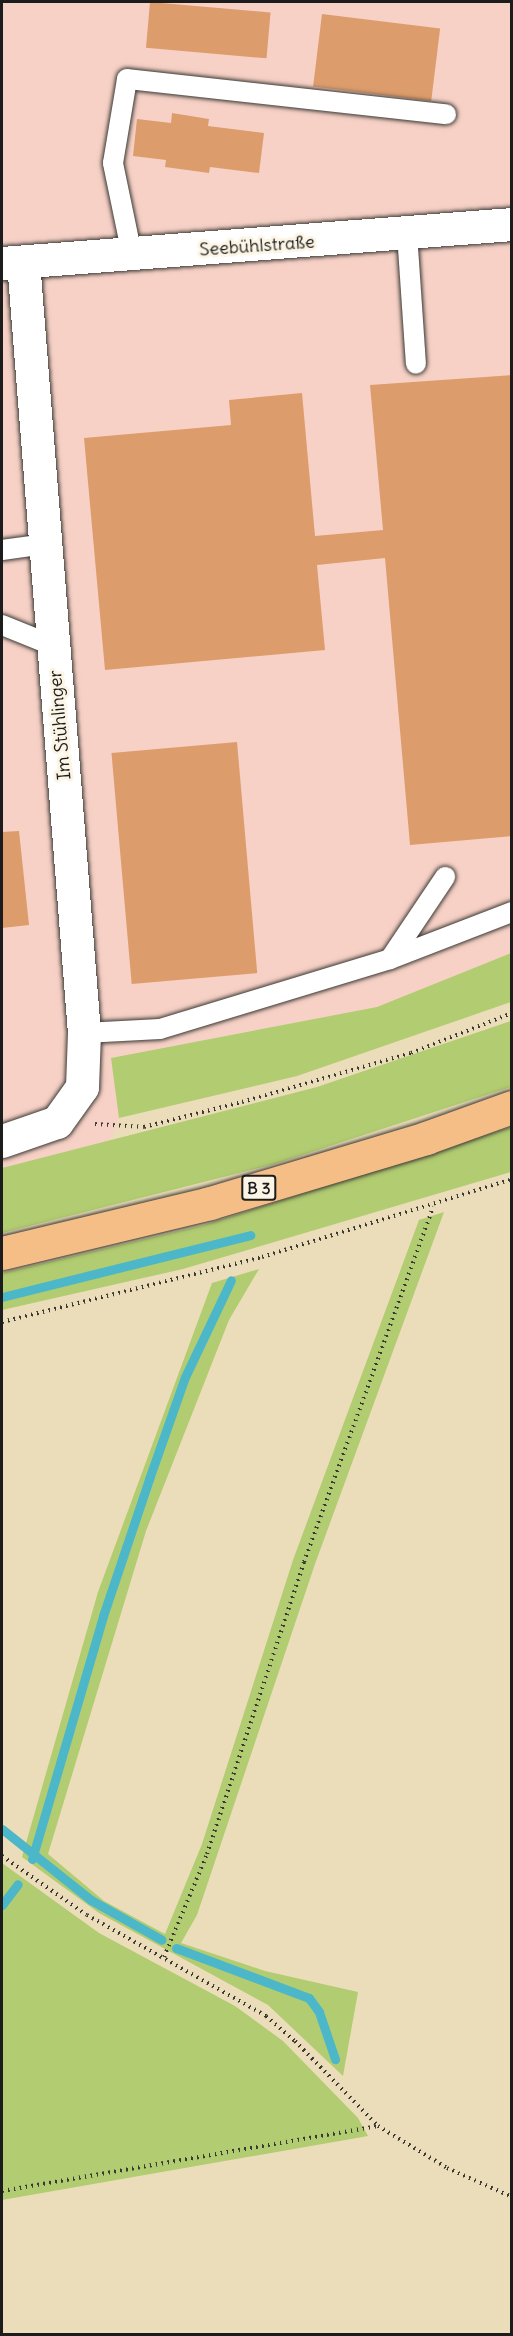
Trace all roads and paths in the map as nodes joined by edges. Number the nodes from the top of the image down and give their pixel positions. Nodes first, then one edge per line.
1 (446, 114) dead end
2 (512, 224) edge
3 (407, 233) junction
4 (132, 255) junction
5 (12, 262) edge
6 (416, 364) dead end
7 (45, 544) junction
8 (2, 550) edge
9 (2, 625) edge
10 (54, 646) junction
11 (445, 877) dead end
12 (512, 912) edge
13 (390, 959) junction
14 (512, 1013) edge
15 (84, 1033) junction
16 (512, 1107) edge
17 (57, 1122) junction
18 (2, 1141) edge
19 (512, 1179) edge
20 (433, 1207) junction
21 (2, 1253) edge
22 (2, 1322) edge
23 (2, 1856) edge
24 (164, 1957) junction
25 (378, 2126) junction
26 (2, 2191) edge
27 (512, 2197) edge

1 - 4 lane
2 - 3 street, Seebühlstraße
3 - 4 street, Seebühlstraße
3 - 6 lane
4 - 5 street, Seebühlstraße
5 - 7 street, Im Stühlinger
7 - 8 lane
7 - 10 street, Im Stühlinger
9 - 10 lane
10 - 15 street, Im Stühlinger
11 - 13 lane
12 - 13 lane
13 - 15 lane
14 - 17 path
15 - 17 street, Im Stühlinger
16 - 21 main road, B 3
17 - 18 street
19 - 20 path
20 - 22 path
20 - 24 path
23 - 24 path
24 - 25 path
25 - 26 path
25 - 27 path

